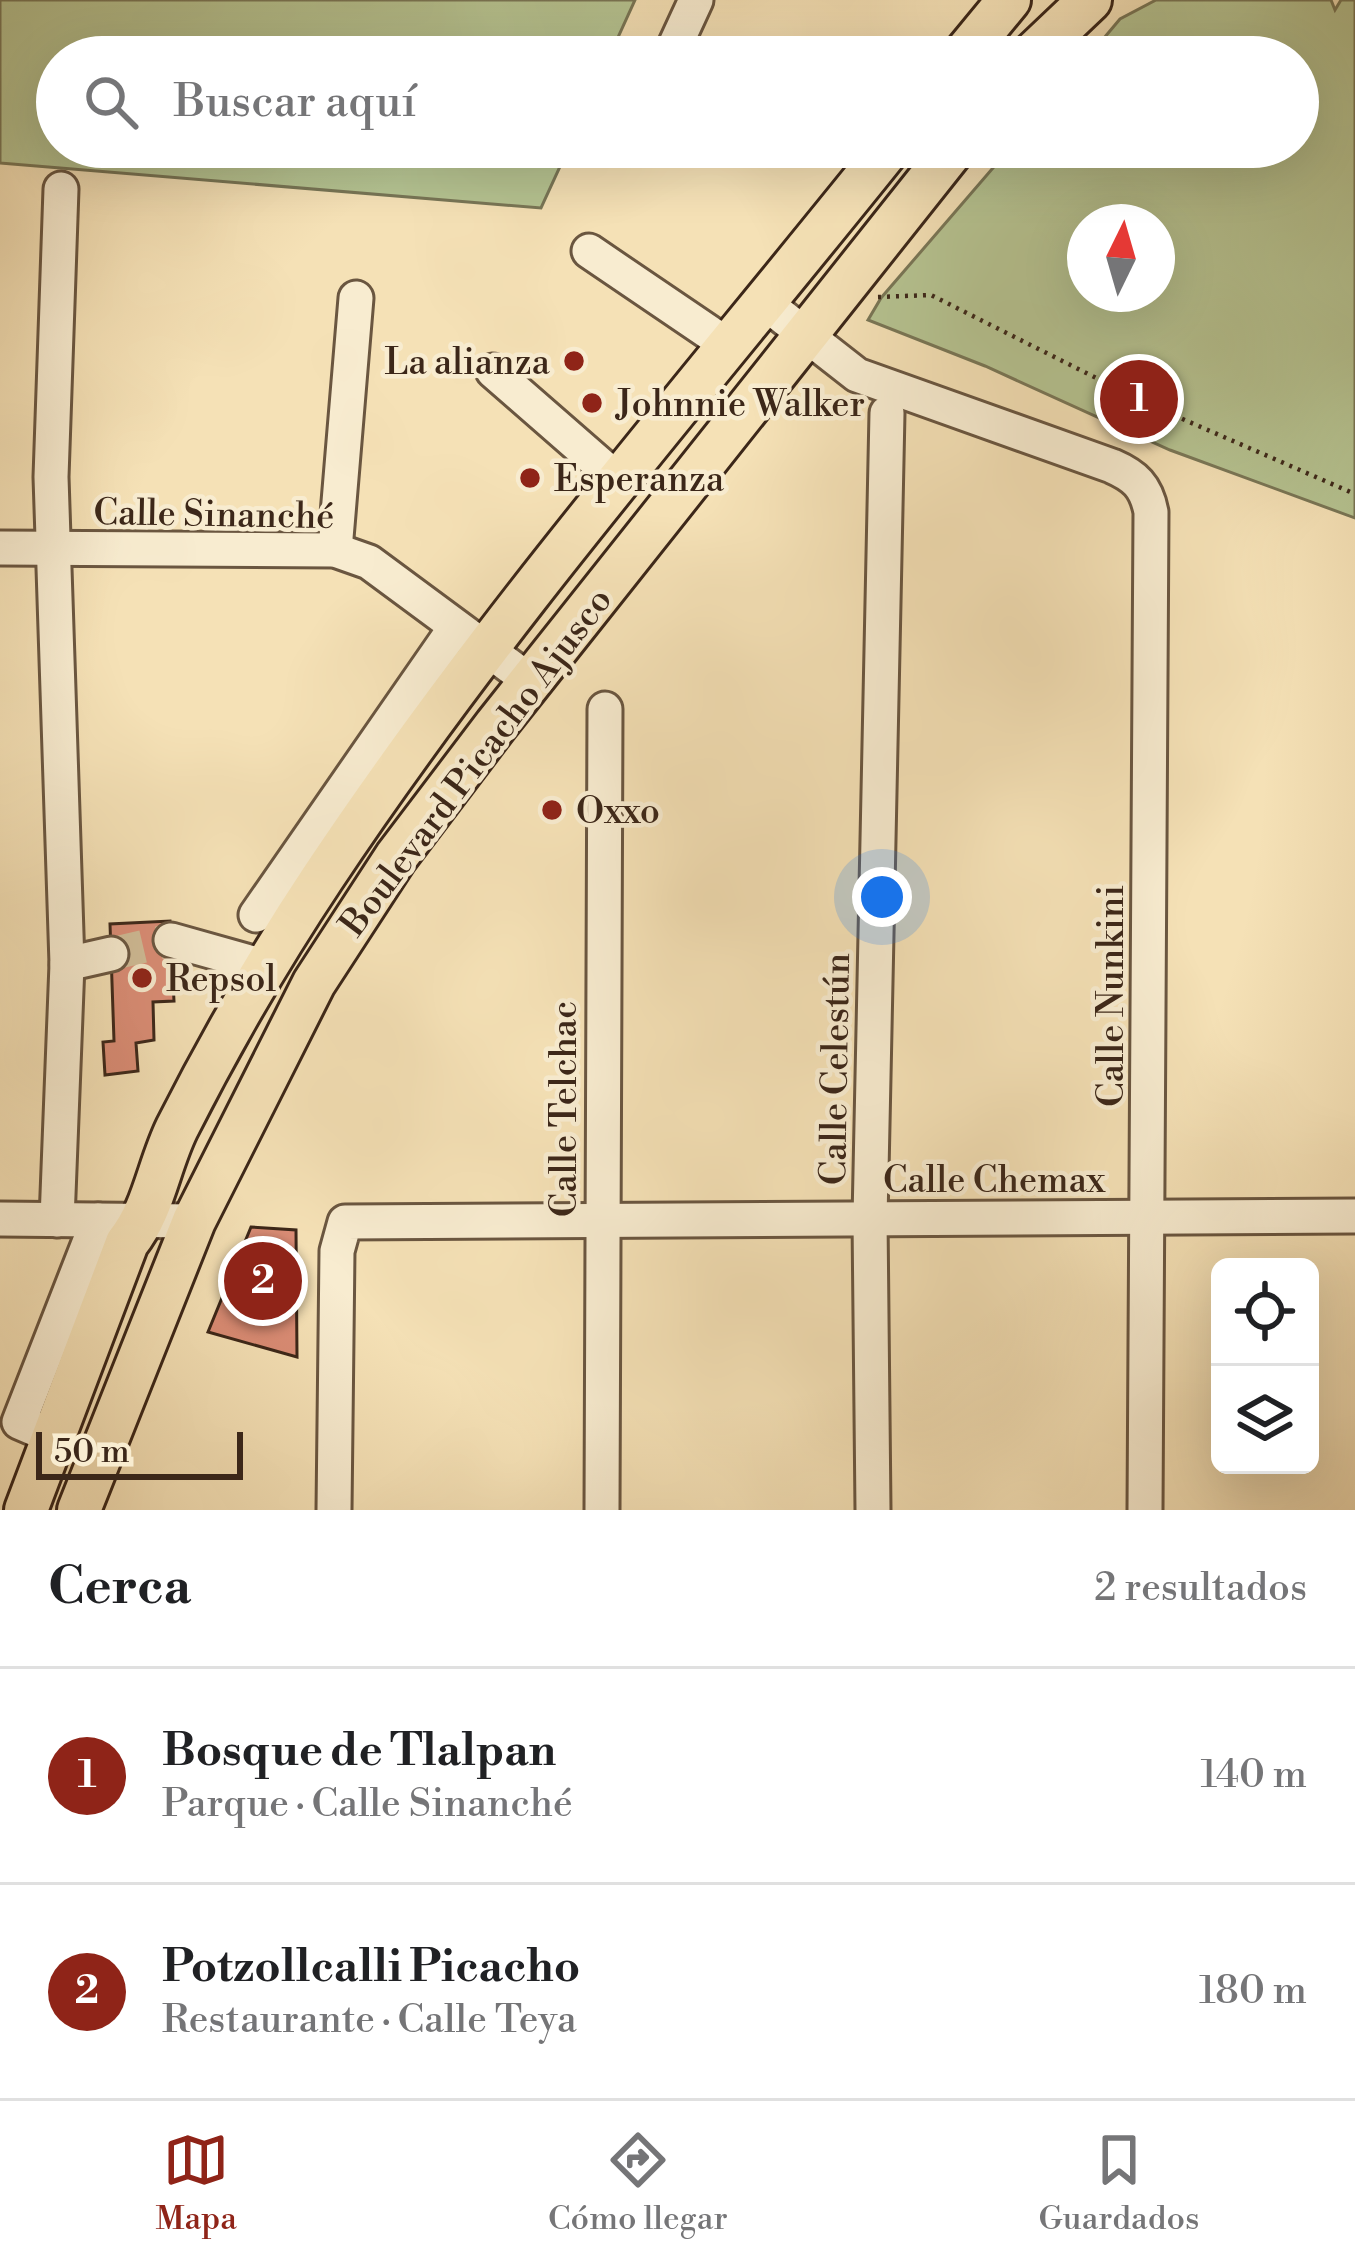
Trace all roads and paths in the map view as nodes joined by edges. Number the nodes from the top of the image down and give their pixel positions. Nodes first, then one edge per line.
1 (696, 0) edge
2 (1009, 0) edge
3 (1090, 0) edge
4 (679, 36) edge
5 (979, 36) edge
6 (1052, 36) edge
7 (873, 168) edge
8 (938, 168) edge
9 (61, 189) dead end
10 (589, 251) dead end
11 (914, 294) dead end
12 (356, 298) dead end
13 (765, 303) junction
14 (805, 333) junction
15 (729, 346) junction
16 (493, 371) dead end
17 (887, 413) dead end
18 (619, 481) junction
19 (1355, 494) edge
20 (0, 548) edge
21 (55, 549) junction
22 (335, 550) junction
23 (469, 638) junction
24 (530, 681) junction
25 (604, 709) dead end
26 (256, 915) dead end
27 (171, 940) tunnel mouth
28 (111, 954) tunnel mouth
29 (67, 964) junction
30 (263, 966) junction
31 (1355, 1216) edge
32 (1148, 1217) junction
33 (0, 1219) edge
34 (870, 1219) junction
35 (56, 1220) junction
36 (98, 1220) junction
37 (602, 1220) junction
38 (145, 1221) junction
39 (194, 1221) junction
40 (54, 1437) junction
41 (26, 1510) edge
42 (79, 1510) edge
43 (334, 1510) edge
44 (602, 1510) edge
45 (873, 1510) edge
46 (1145, 1510) edge

1 - 4 street
2 - 5 main road
3 - 6 main road
7 - 13 main road, Boulevard Picacho Ajusco
8 - 14 main road, Boulevard Picacho Ajusco
9 - 21 street
10 - 15 street
11 - 19 path
12 - 22 street
13 - 14 street
13 - 15 main road, Boulevard Picacho Ajusco
14 - 24 main road, Boulevard Picacho Ajusco
14 - 32 street, Calle Nunkini
15 - 18 main road, Boulevard Picacho Ajusco
16 - 18 street
17 - 34 street, Calle Celestún
18 - 23 main road, Boulevard Picacho Ajusco
20 - 21 street, Calle Sinanché
21 - 22 street, Calle Sinanché
21 - 29 street
22 - 23 street, Calle Sinanché
23 - 24 street, Calle Sinanché
23 - 26 street
23 - 30 main road, Boulevard Picacho Ajusco
24 - 39 main road, Boulevard Picacho Ajusco
25 - 37 street, Calle Telchac
27 - 30 street
28 - 29 street
29 - 35 street
30 - 38 main road, Boulevard Picacho Ajusco
31 - 32 street, Calle Chemax
32 - 34 street, Calle Chemax
32 - 46 street, Calle Nunkini
33 - 35 street
34 - 37 street, Calle Chemax
34 - 45 street, Calle Celestún
35 - 36 street
36 - 38 street
36 - 40 street
37 - 43 street, Calle Chemax
37 - 44 street, Calle Telchac
38 - 39 street
38 - 40 main road, Boulevard Picacho Ajusco
39 - 42 main road, Boulevard Picacho Ajusco
40 - 41 main road, Boulevard Picacho Ajusco

